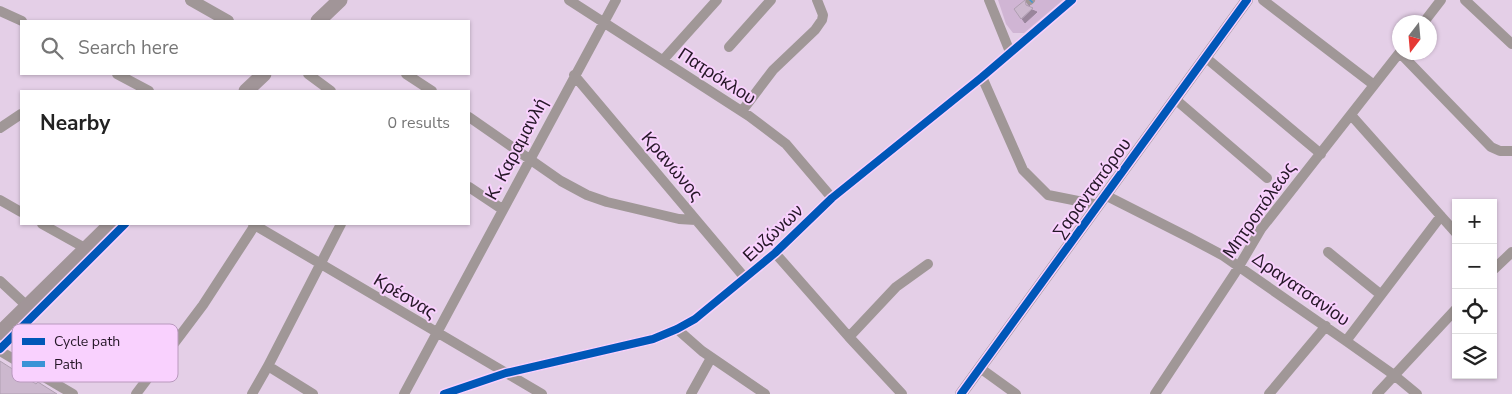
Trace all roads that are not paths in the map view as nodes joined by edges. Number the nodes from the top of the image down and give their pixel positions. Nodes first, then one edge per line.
1 (190, 0) edge
2 (340, 0) edge
3 (569, 0) edge
4 (616, 0) edge
5 (717, 0) edge
6 (771, 0) edge
7 (817, 0) edge
8 (989, 0) edge
9 (1072, 0) edge
10 (1247, 0) edge
11 (1263, 0) edge
12 (1441, 0) edge
13 (1465, 0) edge
14 (0, 11) edge
15 (1429, 15) edge
16 (20, 20) edge
17 (226, 20) edge
18 (324, 20) edge
19 (604, 22) junction
20 (1512, 44) edge
21 (729, 47) dead end
22 (1010, 52) junction
23 (1205, 58) junction
24 (663, 60) junction
25 (1394, 60) edge
26 (1407, 60) edge
27 (119, 75) edge
28 (263, 75) edge
29 (309, 75) edge
30 (408, 75) edge
31 (574, 75) junction
32 (982, 77) junction
33 (1374, 85) junction
34 (147, 90) edge
35 (247, 90) edge
36 (330, 90) edge
37 (430, 90) edge
38 (1175, 99) junction
39 (742, 111) junction
40 (20, 115) edge
41 (1352, 115) junction
42 (470, 118) edge
43 (0, 128) edge
44 (1512, 151) edge
45 (1321, 154) junction
46 (529, 159) junction
47 (1267, 178) dead end
48 (470, 188) edge
49 (832, 198) junction
50 (0, 200) edge
51 (1102, 200) junction
52 (502, 209) junction
53 (20, 211) edge
54 (1441, 216) junction
55 (696, 220) junction
56 (44, 225) edge
57 (109, 225) edge
58 (253, 225) edge
59 (256, 225) edge
60 (340, 225) edge
61 (1452, 228) edge
62 (85, 248) junction
63 (1328, 252) dead end
64 (1512, 252) edge
65 (775, 253) junction
66 (320, 264) junction
67 (928, 264) dead end
68 (1239, 266) junction
69 (1497, 266) edge
70 (745, 278) junction
71 (0, 281) edge
72 (1380, 294) junction
73 (27, 306) junction
74 (1452, 313) edge
75 (1326, 326) junction
76 (677, 330) junction
77 (436, 332) junction
78 (0, 333) edge
79 (849, 337) junction
80 (178, 338) edge
81 (1346, 340) junction
82 (0, 351) edge
83 (12, 358) edge
84 (711, 358) junction
85 (268, 366) junction
86 (980, 368) junction
87 (506, 373) junction
88 (1394, 375) junction
89 (53, 382) edge
90 (145, 382) edge
91 (73, 394) edge
92 (136, 394) edge
93 (252, 394) edge
94 (313, 394) edge
95 (404, 394) edge
96 (444, 394) edge
97 (542, 394) edge
98 (691, 394) edge
99 (765, 394) edge
100 (902, 394) edge
101 (961, 394) edge
102 (1016, 394) edge
103 (1155, 394) edge
104 (1269, 394) edge
105 (1377, 394) edge
106 (1417, 394) edge

1 - 17 street
2 - 18 main road
3 - 19 street, Πατρόκλου
4 - 19 street, Κ. Καραμανλή
5 - 24 street
6 - 21 street
7 - 39 street
8 - 22 street
9 - 22 street, Ευζώνων
10 - 23 street, Σαρανταπόρου
11 - 33 street
12 - 15 street
13 - 20 street
14 - 16 street
19 - 24 street, Πατρόκλου
19 - 31 street, Κ. Καραμανλή
22 - 32 street, Ευζώνων
23 - 38 street, Σαρανταπόρου
23 - 45 street
24 - 39 street, Πατρόκλου
25 - 33 street, Μητροπόλεως
26 - 44 street
27 - 34 street
28 - 35 main road
29 - 36 street
30 - 37 street
31 - 46 street, Κ. Καραμανλή
31 - 55 street, Κρανώνος
32 - 49 street, Ευζώνων
32 - 51 street, Δραγατσανίου
33 - 41 street, Μητροπόλεως
38 - 47 street
38 - 51 street, Σαρανταπόρου
39 - 49 street, Πατρόκλου
40 - 43 street
41 - 45 street, Μητροπόλεως
41 - 54 street
42 - 46 street
45 - 68 street, Μητροπόλεως
46 - 52 street, Κ. Καραμανλή
46 - 55 street
48 - 52 street
49 - 65 street, Ευζώνων
50 - 53 street
51 - 68 street, Δραγατσανίου
51 - 86 street, Σαρανταπόρου
52 - 77 street, Κ. Καραμανλή
54 - 61 street
54 - 72 street
55 - 70 street, Κρανώνος
56 - 62 street
57 - 62 main road
58 - 80 street
59 - 66 street, Κρέσνας
60 - 66 street
62 - 73 main road
63 - 72 street
64 - 69 street
65 - 70 street, Ευζώνων
65 - 79 street
66 - 77 street, Κρέσνας
66 - 85 street
67 - 79 street
68 - 75 street, Δραγατσανίου
68 - 103 street, Μητροπόλεως
70 - 76 street, Ευζώνων
71 - 73 street
72 - 81 street
73 - 78 main road
74 - 88 street
75 - 81 street, Δραγατσανίου
75 - 104 street
76 - 84 street
76 - 87 street, Ευζώνων
77 - 87 street, Κρέσνας
77 - 95 street, Κ. Καραμανλή
79 - 100 street
81 - 88 street, Δραγατσανίου
82 - 83 street
84 - 98 street
84 - 99 street
85 - 93 street
85 - 94 street
86 - 101 street, Σαρανταπόρου
86 - 102 street
87 - 96 street, Ευζώνων
87 - 97 street, Κρέσνας
88 - 105 street
88 - 106 street, Δραγατσανίου
89 - 91 street
90 - 92 street

